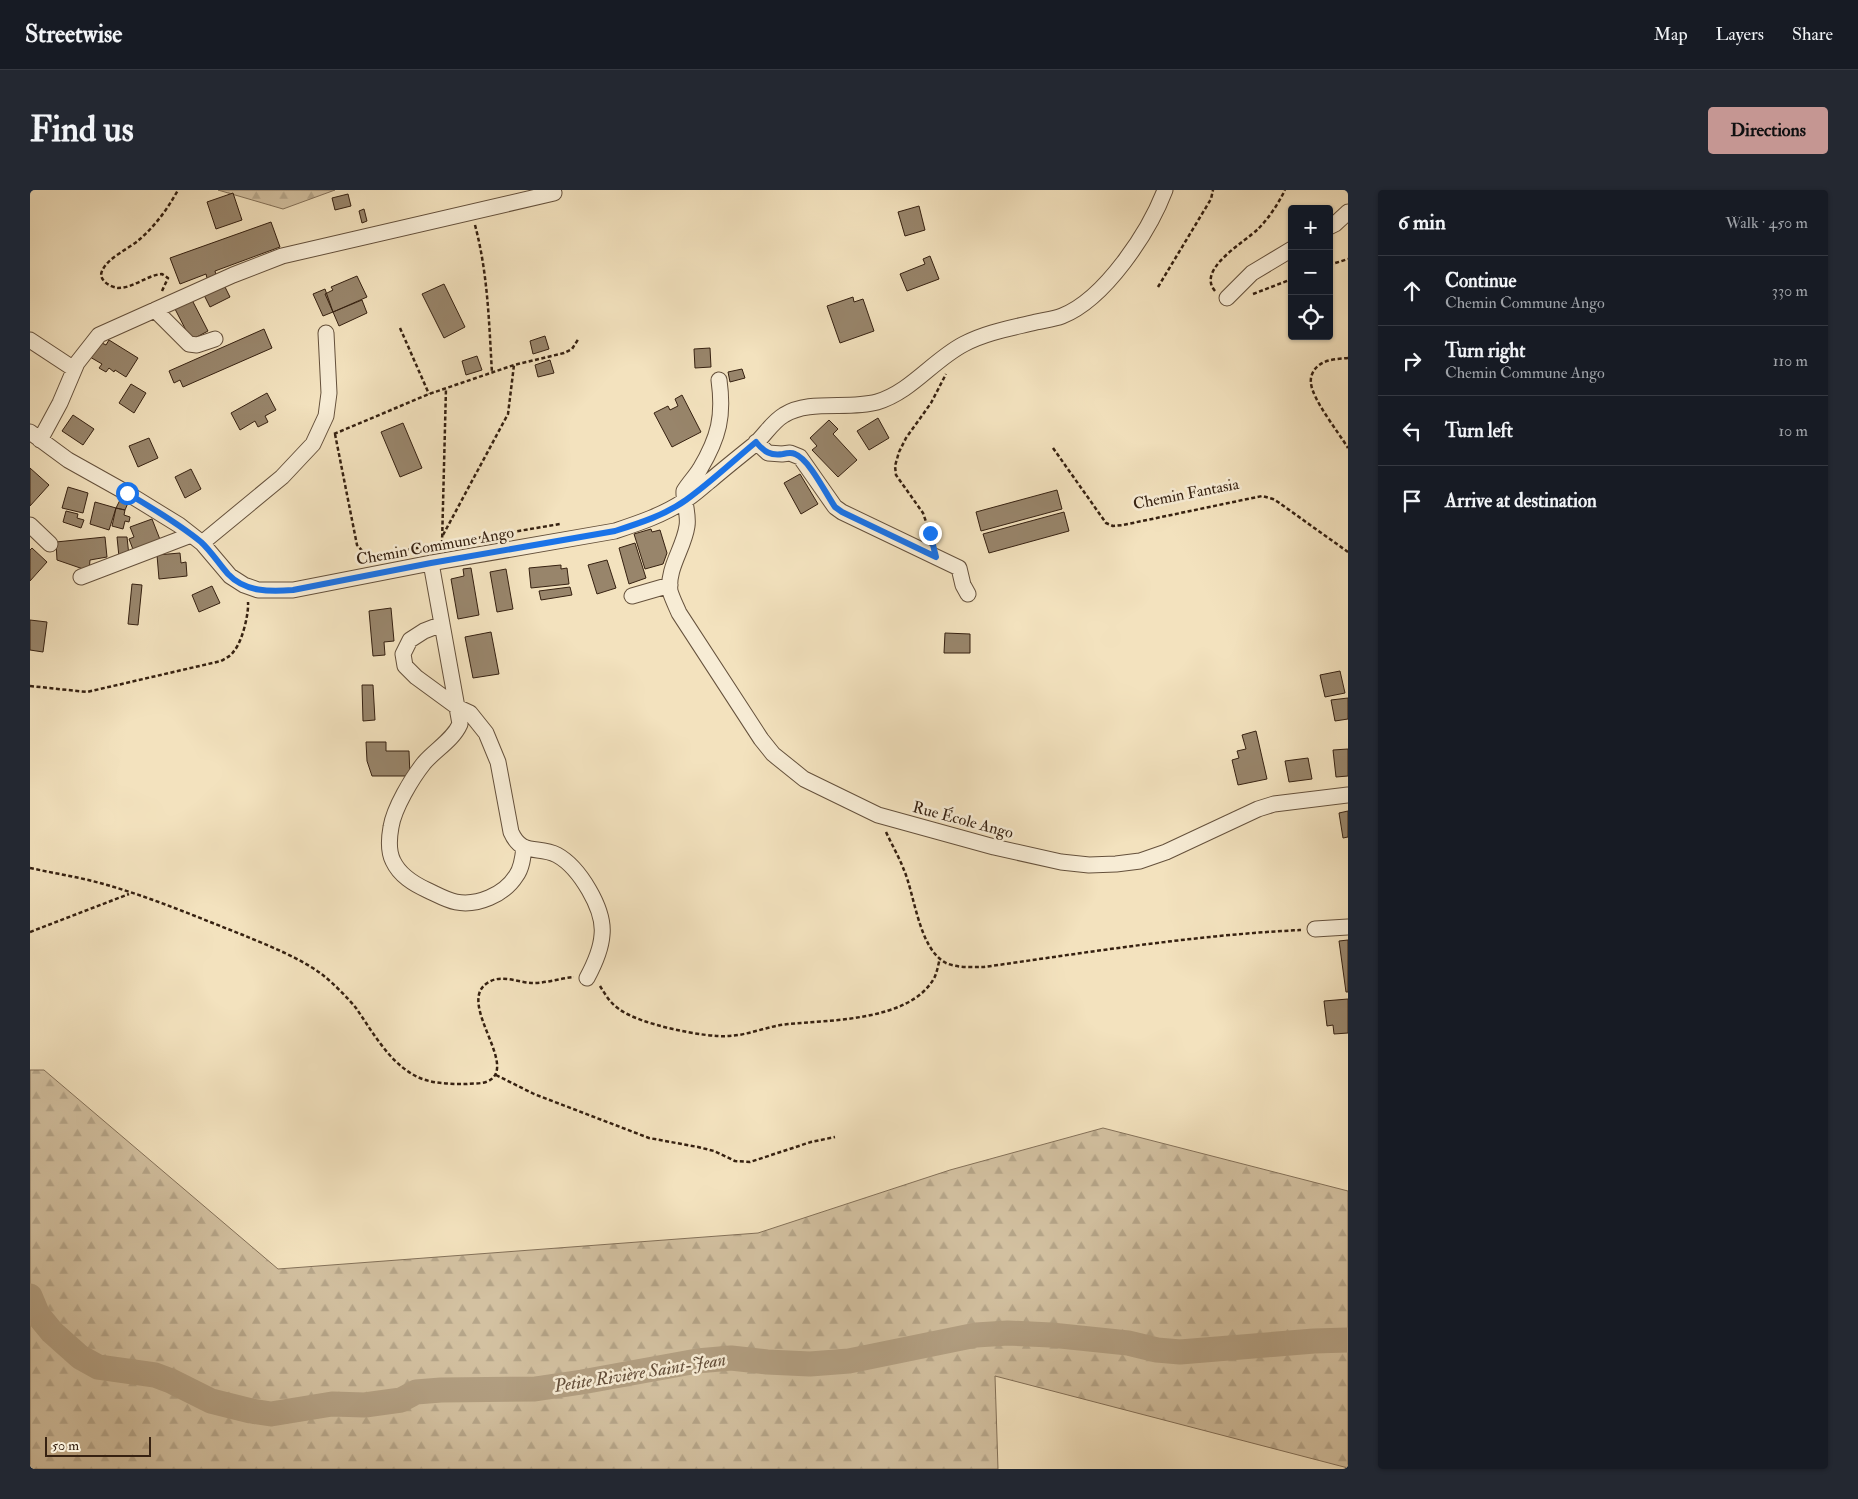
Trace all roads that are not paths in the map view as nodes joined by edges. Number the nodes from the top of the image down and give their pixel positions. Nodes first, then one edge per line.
1 (1165, 190) edge
2 (554, 193) dead end
3 (1348, 212) edge
4 (1333, 225) edge
5 (1290, 250) edge
6 (1227, 298) dead end
7 (154, 310) junction
8 (326, 333) dead end
9 (215, 339) dead end
10 (30, 340) edge
11 (74, 370) junction
12 (719, 380) dead end
13 (35, 436) edge
14 (756, 442) junction
15 (686, 500) junction
16 (30, 525) edge
17 (197, 539) junction
18 (50, 544) dead end
19 (431, 563) junction
20 (81, 577) dead end
21 (670, 585) junction
22 (968, 594) dead end
23 (632, 596) dead end
24 (442, 624) junction
25 (457, 708) junction
26 (1348, 795) edge
27 (524, 847) junction
28 (1348, 927) edge
29 (1315, 929) road end
30 (587, 978) road end

1 - 14 street, Chemin Commune Ango
2 - 7 street
3 - 4 street
5 - 6 street
7 - 9 street
7 - 11 street
8 - 17 street
10 - 11 street
11 - 13 street
12 - 15 street
13 - 17 street, Chemin Commune Ango
14 - 15 street, Chemin Commune Ango
14 - 22 street
15 - 19 street, Chemin Commune Ango
15 - 21 street, Rue École Ango
16 - 18 street
17 - 19 street, Chemin Commune Ango
17 - 20 street
19 - 24 street
21 - 23 street
21 - 26 street, Rue École Ango
24 - 25 street
24 - 25 street
25 - 27 street
25 - 27 street
27 - 30 street
28 - 29 street

